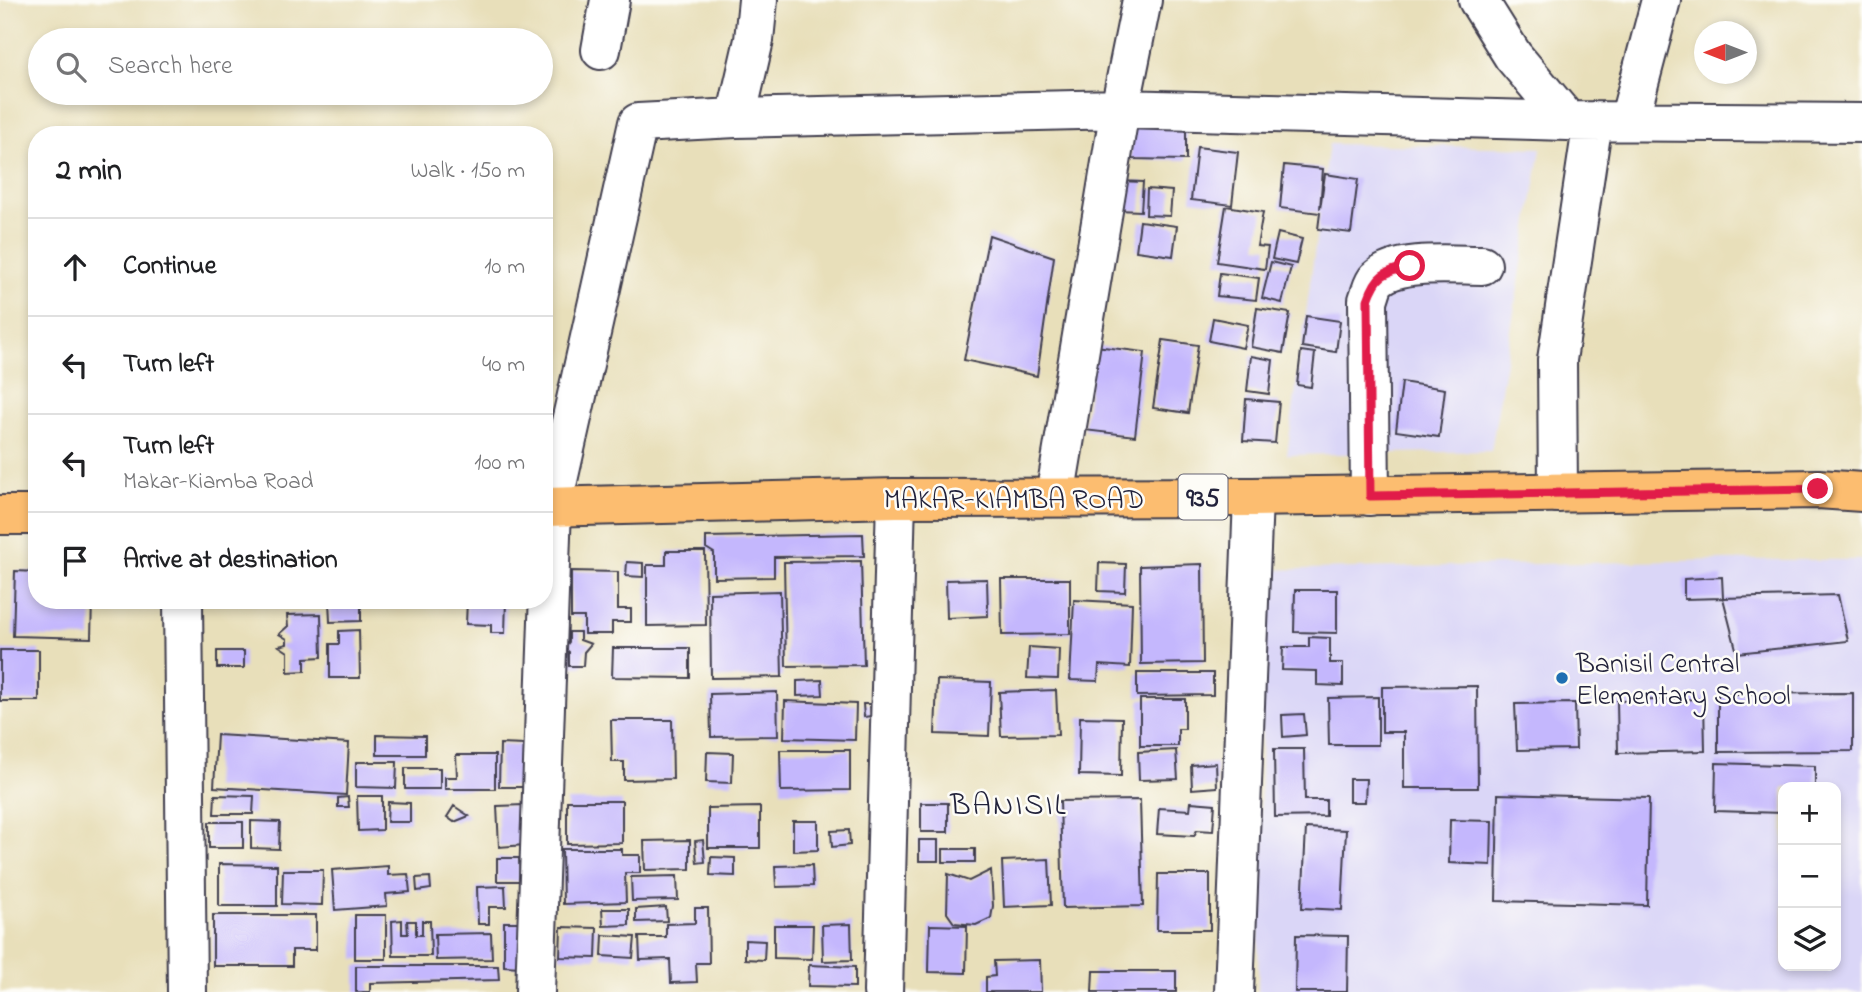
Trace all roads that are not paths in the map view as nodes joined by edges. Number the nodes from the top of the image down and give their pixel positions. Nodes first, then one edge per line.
1 (610, 0) edge
2 (758, 0) edge
3 (1142, 0) edge
4 (1478, 0) edge
5 (1661, 0) edge
6 (601, 50) dead end
7 (1120, 110) junction
8 (736, 118) junction
9 (1597, 121) junction
10 (1862, 123) edge
11 (1482, 265) dead end
12 (553, 486) edge
13 (1862, 492) edge
14 (1558, 493) junction
15 (1370, 496) junction
16 (1055, 497) junction
17 (1253, 497) junction
18 (896, 498) junction
19 (553, 507) edge
20 (0, 515) edge
21 (28, 515) edge
22 (183, 609) edge
23 (545, 609) edge
24 (187, 992) edge
25 (535, 992) edge
26 (883, 992) edge
27 (1234, 992) edge

1 - 6 street
2 - 8 street
3 - 7 street
4 - 9 street
5 - 9 street
7 - 8 street
7 - 9 street
7 - 16 street
8 - 12 street
9 - 10 street
9 - 14 street
11 - 15 street
13 - 14 main road, MAKAR-KIAMBA ROAD / 935
14 - 15 main road, MAKAR-KIAMBA ROAD / 935
15 - 17 main road, MAKAR-KIAMBA ROAD / 935
16 - 17 main road, MAKAR-KIAMBA ROAD / 935
16 - 18 main road, MAKAR-KIAMBA ROAD / 935
17 - 27 street
18 - 19 main road, MAKAR-KIAMBA ROAD / 935
18 - 26 street
20 - 21 main road
22 - 24 street
23 - 25 street

